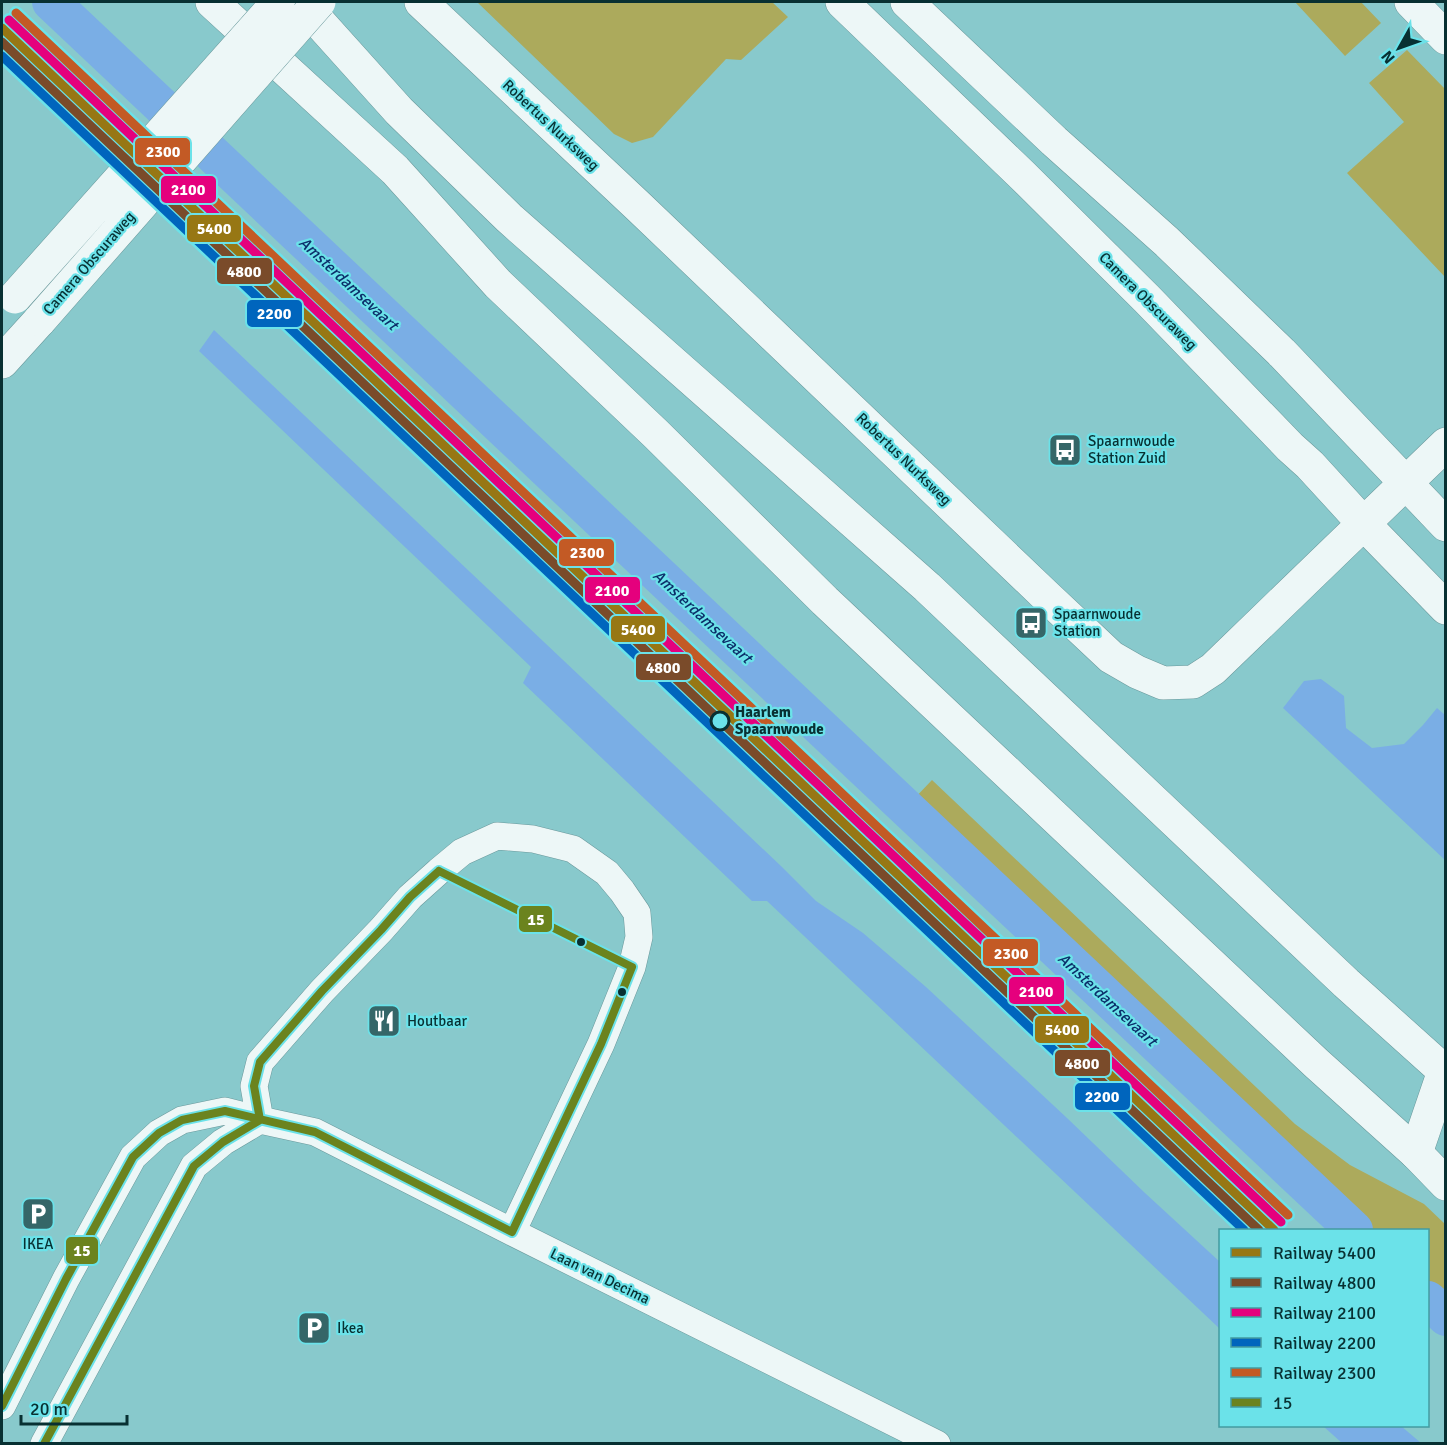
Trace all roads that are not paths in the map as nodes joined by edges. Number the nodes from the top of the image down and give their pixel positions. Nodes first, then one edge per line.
1 (212, 2) edge
2 (278, 2) edge
3 (301, 2) edge
4 (319, 2) edge
5 (421, 2) edge
6 (842, 2) edge
7 (907, 2) edge
8 (1412, 2) edge
9 (1446, 38) edge
10 (8, 304) edge
11 (2, 362) edge
12 (1446, 444) edge
13 (1405, 483) junction
14 (1364, 524) junction
15 (1446, 525) edge
16 (1446, 608) edge
17 (1445, 1071) edge
18 (260, 1120) junction
19 (1431, 1147) edge
20 (1446, 1184) edge
21 (512, 1232) junction
22 (2, 1406) edge
23 (44, 1443) edge
24 (937, 1443) edge

1 - 19 main road
2 - 10 main road, Camera Obscuraweg, bridge
3 - 17 main road
4 - 11 main road, Camera Obscuraweg, bridge
5 - 14 main road, Robertus Nurksweg
6 - 14 main road, Camera Obscuraweg
7 - 13 main road
8 - 9 main road
12 - 13 main road, Robertus Nurksweg
13 - 14 main road, Robertus Nurksweg
13 - 15 main road
14 - 16 main road, Camera Obscuraweg
17 - 19 main road
18 - 21 street, Laan van Decima
18 - 21 street
18 - 22 street, Laan van Decima
18 - 23 street
19 - 20 main road
21 - 24 street, Laan van Decima

